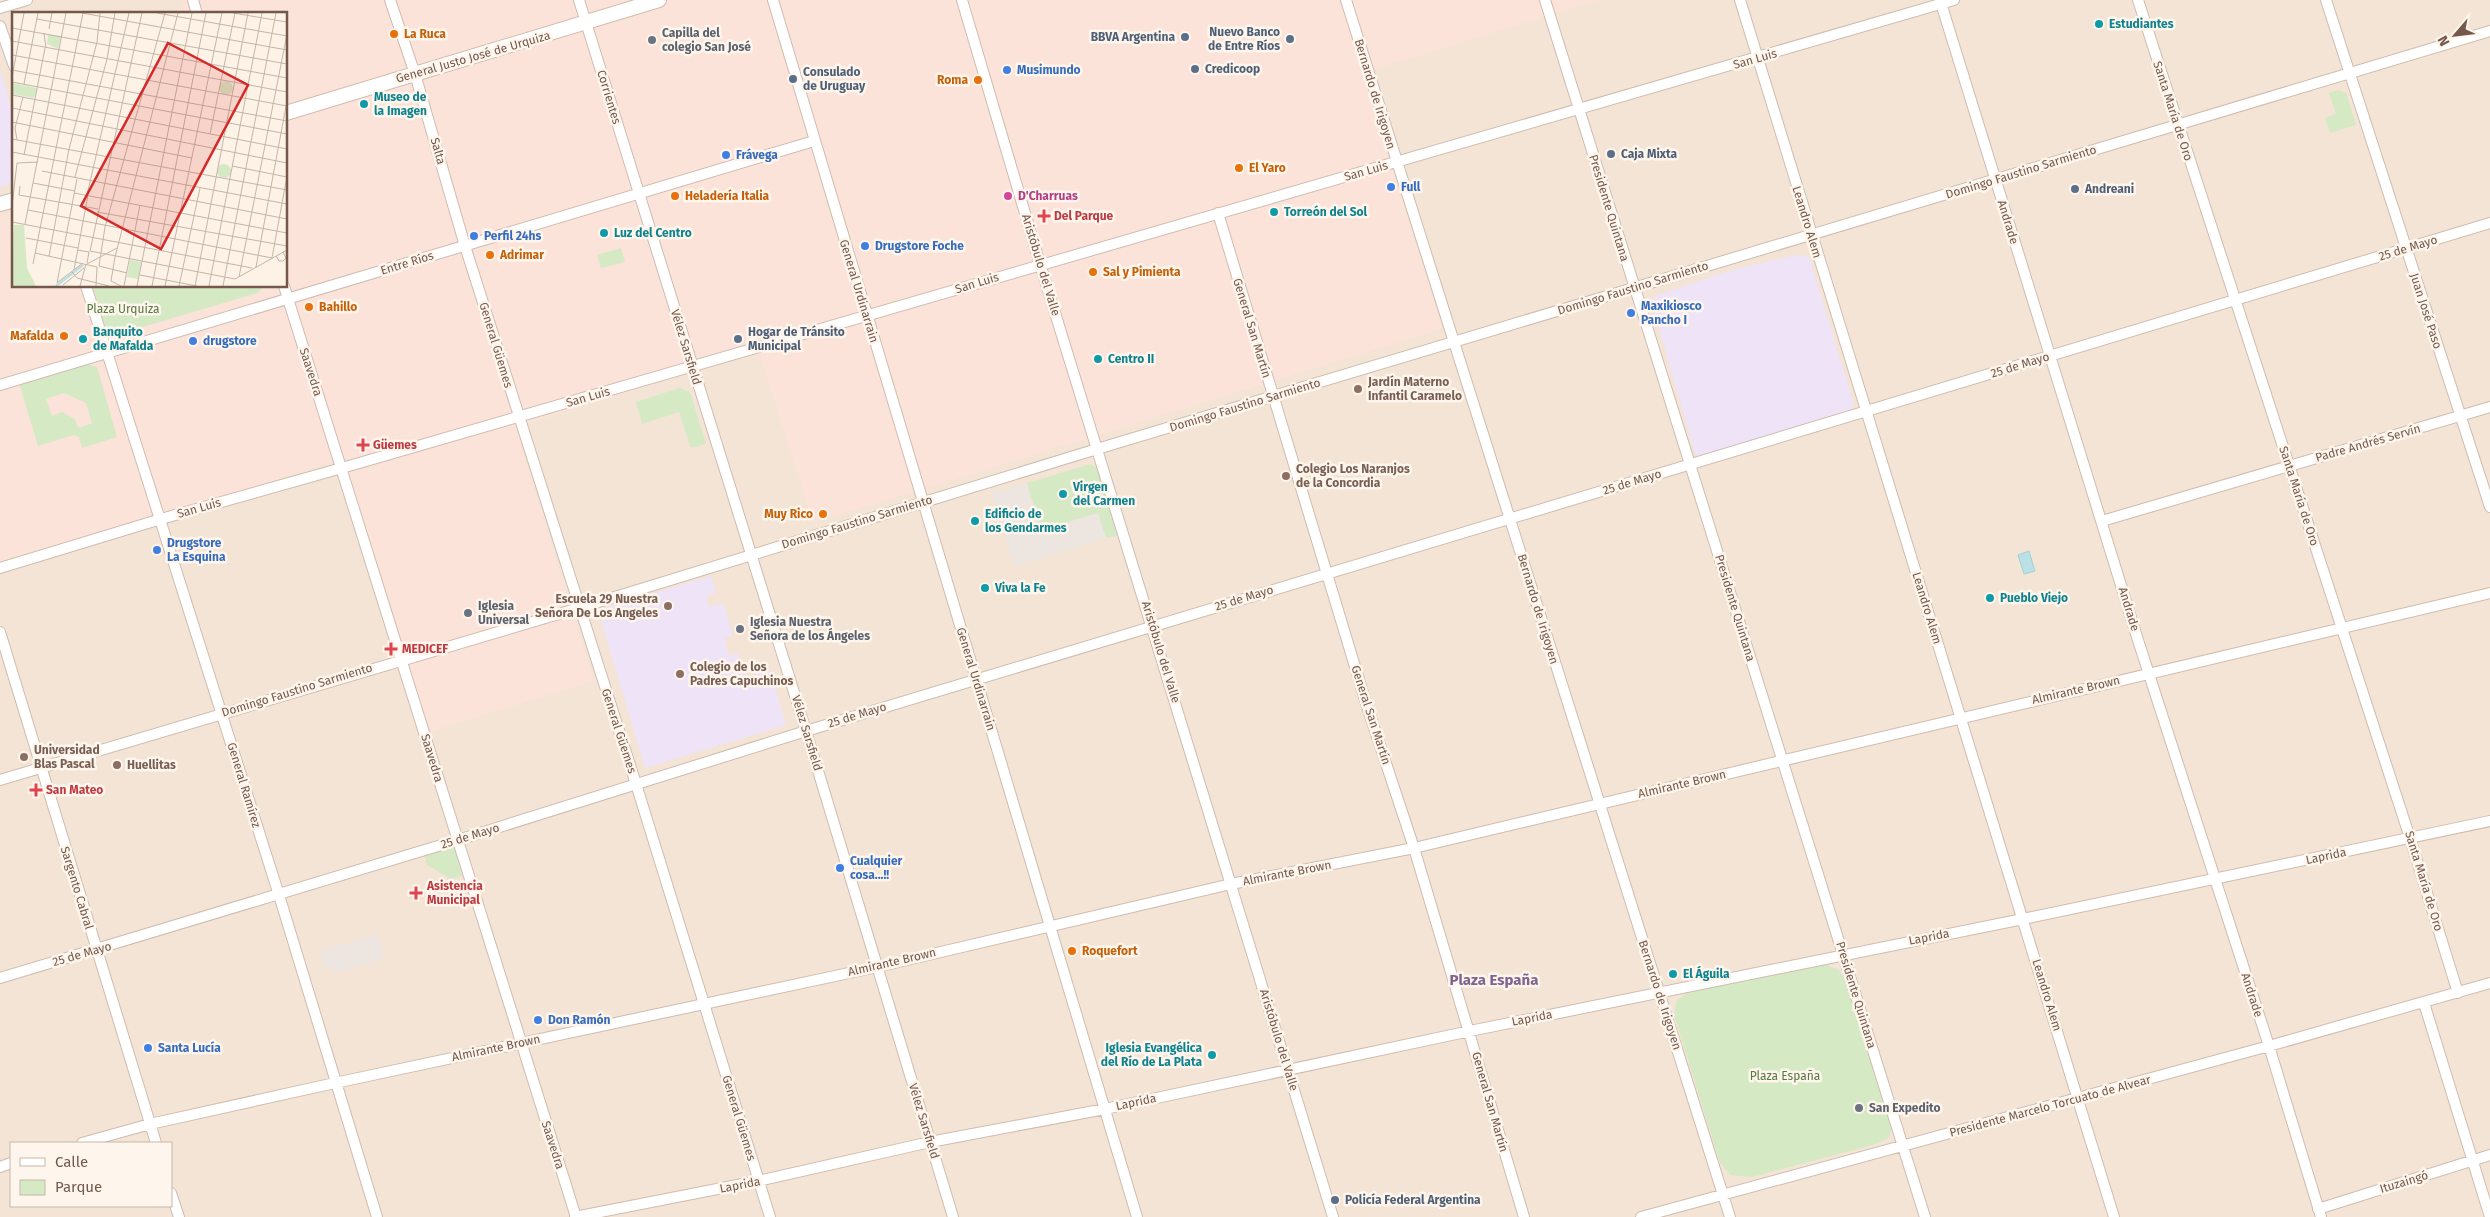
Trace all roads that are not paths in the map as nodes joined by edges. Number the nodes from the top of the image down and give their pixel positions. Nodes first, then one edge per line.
1 (27, 0) edge
2 (192, 0) edge
3 (390, 0) edge
4 (579, 0) edge
5 (660, 0) edge
6 (773, 0) edge
7 (962, 0) edge
8 (1346, 0) edge
9 (1545, 0) edge
10 (1740, 0) edge
11 (1954, 0) edge
12 (2138, 0) edge
13 (2326, 0) edge
14 (1940, 2) edge
15 (0, 8) edge
16 (196, 12) edge
17 (586, 23) junction
18 (0, 26) edge
19 (2490, 31) edge
20 (1757, 58) junction
21 (12, 60) edge
22 (2349, 73) junction
23 (415, 74) junction
24 (1579, 110) junction
25 (288, 112) edge
26 (2177, 125) junction
27 (814, 141) junction
28 (1395, 162) junction
29 (1995, 179) junction
30 (638, 194) junction
31 (1218, 213) junction
32 (2490, 223) edge
33 (1812, 234) junction
34 (465, 246) junction
35 (2406, 249) junction
36 (1040, 264) junction
37 (87, 288) edge
38 (285, 288) edge
39 (1634, 288) junction
40 (288, 300) junction
41 (2234, 300) junction
42 (866, 316) junction
43 (1453, 342) junction
44 (107, 353) junction
45 (2050, 356) junction
46 (692, 366) junction
47 (0, 385) edge
48 (1274, 397) junction
49 (2490, 407) edge
50 (1866, 411) junction
51 (2460, 416) junction
52 (519, 417) junction
53 (1097, 449) junction
54 (1690, 464) junction
55 (2288, 466) junction
56 (342, 468) junction
57 (922, 502) junction
58 (2490, 507) edge
59 (1510, 518) junction
60 (160, 519) junction
61 (2102, 521) junction
62 (751, 555) junction
63 (0, 568) edge
64 (1327, 574) junction
65 (2490, 594) edge
66 (579, 608) junction
67 (1153, 626) junction
68 (2342, 630) junction
69 (0, 632) edge
70 (401, 659) junction
71 (2149, 673) junction
72 (976, 679) junction
73 (221, 713) junction
74 (1962, 717) junction
75 (806, 731) junction
76 (1782, 760) junction
77 (41, 768) junction
78 (0, 780) edge
79 (636, 784) junction
80 (1599, 803) junction
81 (2490, 820) edge
82 (2410, 838) junction
83 (458, 840) junction
84 (1414, 848) junction
85 (2214, 879) junction
86 (1231, 884) junction
87 (279, 895) junction
88 (2023, 919) junction
89 (1050, 925) junction
90 (96, 950) junction
91 (1844, 955) junction
92 (877, 967) junction
93 (0, 978) edge
94 (2490, 983) edge
95 (1659, 993) junction
96 (2458, 993) junction
97 (703, 1003) junction
98 (2424, 1003) junction
99 (1470, 1031) junction
100 (521, 1043) junction
101 (2269, 1046) junction
102 (1288, 1069) junction
103 (334, 1083) junction
104 (2078, 1098) junction
105 (1105, 1108) junction
106 (150, 1124) junction
107 (86, 1142) edge
108 (156, 1142) edge
109 (930, 1142) junction
110 (1903, 1146) junction
111 (2490, 1155) edge
112 (2472, 1161) junction
113 (758, 1181) junction
114 (1723, 1193) junction
115 (172, 1196) edge
116 (2319, 1213) edge
117 (178, 1217) edge
118 (377, 1217) edge
119 (575, 1217) edge
120 (770, 1217) edge
121 (953, 1217) edge
122 (1138, 1217) edge
123 (1333, 1217) edge
124 (1524, 1217) edge
125 (1641, 1217) edge
126 (1730, 1217) edge
127 (1926, 1217) edge
128 (2114, 1217) edge
129 (2490, 1217) edge

1 - 15 street
2 - 16 street
3 - 23 street, Salta
4 - 17 street, Corrientes
5 - 17 street, General Justo José de Urquiza
6 - 27 street, General Urdinarrain
7 - 36 street, Aristóbulo del Valle
8 - 28 street, Bernardo de Irigoyen
9 - 24 street, Presidente Quintana
10 - 20 street, Leandro Alem
11 - 14 street, San Luis
12 - 26 street, Santa María de Oro
13 - 22 street, Juan José Paso
14 - 20 street, San Luis
14 - 29 street, Andrade
17 - 23 street, General Justo José de Urquiza
17 - 30 street, Corrientes
18 - 21 street
19 - 22 street, Domingo Faustino Sarmiento
20 - 24 street, San Luis
20 - 33 street, Leandro Alem
22 - 26 street, Domingo Faustino Sarmiento
22 - 35 street, Juan José Paso
23 - 25 street, General Justo José de Urquiza
23 - 34 street, Salta
24 - 28 street, San Luis
24 - 39 street, Presidente Quintana
26 - 29 street, Domingo Faustino Sarmiento
26 - 41 street, Santa María de Oro
27 - 30 street, Entre Ríos
27 - 42 street, General Urdinarrain
28 - 31 street, San Luis
28 - 43 street, Bernardo de Irigoyen
29 - 33 street, Domingo Faustino Sarmiento
29 - 45 street, Andrade
30 - 34 street, Entre Ríos
30 - 46 street, Vélez Sarsfield
31 - 36 street, San Luis
31 - 48 street, General San Martín
32 - 35 street, 25 de Mayo
33 - 39 street, Domingo Faustino Sarmiento
33 - 50 street, Leandro Alem
34 - 40 street, Entre Ríos
34 - 52 street, General Güemes
35 - 41 street, 25 de Mayo
35 - 51 street, Juan José Paso
36 - 42 street, San Luis
36 - 53 street, Aristóbulo del Valle
37 - 44 street, General Ramírez
38 - 40 street, Saavedra
39 - 43 street, Domingo Faustino Sarmiento
39 - 54 street, Presidente Quintana
40 - 44 street, Entre Ríos
40 - 56 street, Saavedra
41 - 45 street, 25 de Mayo
41 - 55 street, Santa María de Oro
42 - 46 street, San Luis
42 - 57 street, General Urdinarrain
43 - 48 street, Domingo Faustino Sarmiento
43 - 59 street, Bernardo de Irigoyen
44 - 47 street, Entre Ríos
44 - 60 street, General Ramírez
45 - 50 street, 25 de Mayo
45 - 61 street, Andrade
46 - 52 street, San Luis
46 - 62 street, Vélez Sarsfield
48 - 53 street, Domingo Faustino Sarmiento
48 - 64 street, General San Martín
49 - 51 street, Padre Andrés Servín
50 - 54 street, 25 de Mayo
50 - 74 street, Leandro Alem
51 - 55 street, Padre Andrés Servín
51 - 58 street, Juan José Paso
52 - 56 street, San Luis
52 - 66 street, General Güemes
53 - 57 street, Domingo Faustino Sarmiento
53 - 67 street, Aristóbulo del Valle
54 - 59 street, 25 de Mayo
54 - 76 street, Presidente Quintana
55 - 61 street, Padre Andrés Servín
55 - 68 street, Santa María de Oro
56 - 60 street, San Luis
56 - 70 street, Saavedra
57 - 62 street, Domingo Faustino Sarmiento
57 - 72 street, General Urdinarrain
59 - 64 street, 25 de Mayo
59 - 80 street, Bernardo de Irigoyen
60 - 63 street, San Luis
60 - 73 street, General Ramírez
61 - 71 street, Andrade
62 - 66 street, Domingo Faustino Sarmiento
62 - 75 street, Vélez Sarsfield
64 - 67 street, 25 de Mayo
64 - 84 street, General San Martín
65 - 68 street, Almirante Brown
66 - 70 street, Domingo Faustino Sarmiento
66 - 79 street, General Güemes
67 - 72 street, 25 de Mayo
67 - 86 street, Aristóbulo del Valle
68 - 71 street, Almirante Brown
68 - 82 street, Santa María de Oro
69 - 77 street, Sargento Cabral
70 - 73 street, Domingo Faustino Sarmiento
70 - 83 street, Saavedra
71 - 74 street, Almirante Brown
71 - 85 street, Andrade
72 - 75 street, 25 de Mayo
72 - 89 street, General Urdinarrain
73 - 77 street, Domingo Faustino Sarmiento
73 - 87 street, General Ramírez
74 - 76 street, Almirante Brown
74 - 88 street, Leandro Alem
75 - 79 street, 25 de Mayo
75 - 92 street, Vélez Sarsfield
76 - 80 street, Almirante Brown
76 - 91 street, Presidente Quintana
77 - 78 street, Domingo Faustino Sarmiento
77 - 90 street, Sargento Cabral
79 - 83 street, 25 de Mayo
79 - 97 street, General Güemes
80 - 84 street, Almirante Brown
80 - 95 street, Bernardo de Irigoyen
81 - 82 street, Laprida
82 - 85 street, Laprida
82 - 96 street, Santa María de Oro
83 - 87 street, 25 de Mayo
83 - 100 street, Saavedra
84 - 86 street, Almirante Brown
84 - 99 street, General San Martín
85 - 88 street, Laprida
85 - 101 street, Andrade
86 - 89 street, Almirante Brown
86 - 102 street, Aristóbulo del Valle
87 - 90 street, 25 de Mayo
87 - 103 street, General Ramírez
88 - 91 street, Laprida
88 - 104 street, Leandro Alem
89 - 92 street, Almirante Brown
89 - 105 street, General Urdinarrain
90 - 93 street, 25 de Mayo
90 - 106 street, Sargento Cabral
91 - 95 street, Laprida
91 - 110 street, Presidente Quintana
92 - 97 street, Almirante Brown
92 - 109 street, Vélez Sarsfield
94 - 96 street, Presidente Marcelo Torcuato de Alvear
95 - 99 street, Laprida
95 - 114 street, Bernardo de Irigoyen
96 - 98 street, Presidente Marcelo Torcuato de Alvear
97 - 100 street, Almirante Brown
97 - 113 street, General Güemes
98 - 101 street, Presidente Marcelo Torcuato de Alvear
98 - 112 street
99 - 102 street, Laprida
99 - 124 street, General San Martín
100 - 103 street, Almirante Brown
100 - 119 street, Saavedra
101 - 104 street, Presidente Marcelo Torcuato de Alvear
101 - 116 street, Andrade
102 - 105 street, Laprida
102 - 123 street, Aristóbulo del Valle
103 - 106 street, Almirante Brown
103 - 118 street, General Ramírez
104 - 110 street, Presidente Marcelo Torcuato de Alvear
104 - 128 street, Leandro Alem
105 - 109 street, Laprida
105 - 122 street, General Urdinarrain
106 - 107 street, Almirante Brown
106 - 108 street, Sargento Cabral
109 - 113 street, Laprida
109 - 121 street, Vélez Sarsfield
110 - 114 street, Presidente Marcelo Torcuato de Alvear
110 - 127 street, Presidente Quintana
111 - 112 street, Ituzaingó
112 - 116 street, Ituzaingó
112 - 129 street
113 - 119 street, Laprida
113 - 120 street, General Güemes
114 - 125 street, Presidente Marcelo Torcuato de Alvear
114 - 126 street, Bernardo de Irigoyen
115 - 117 street

